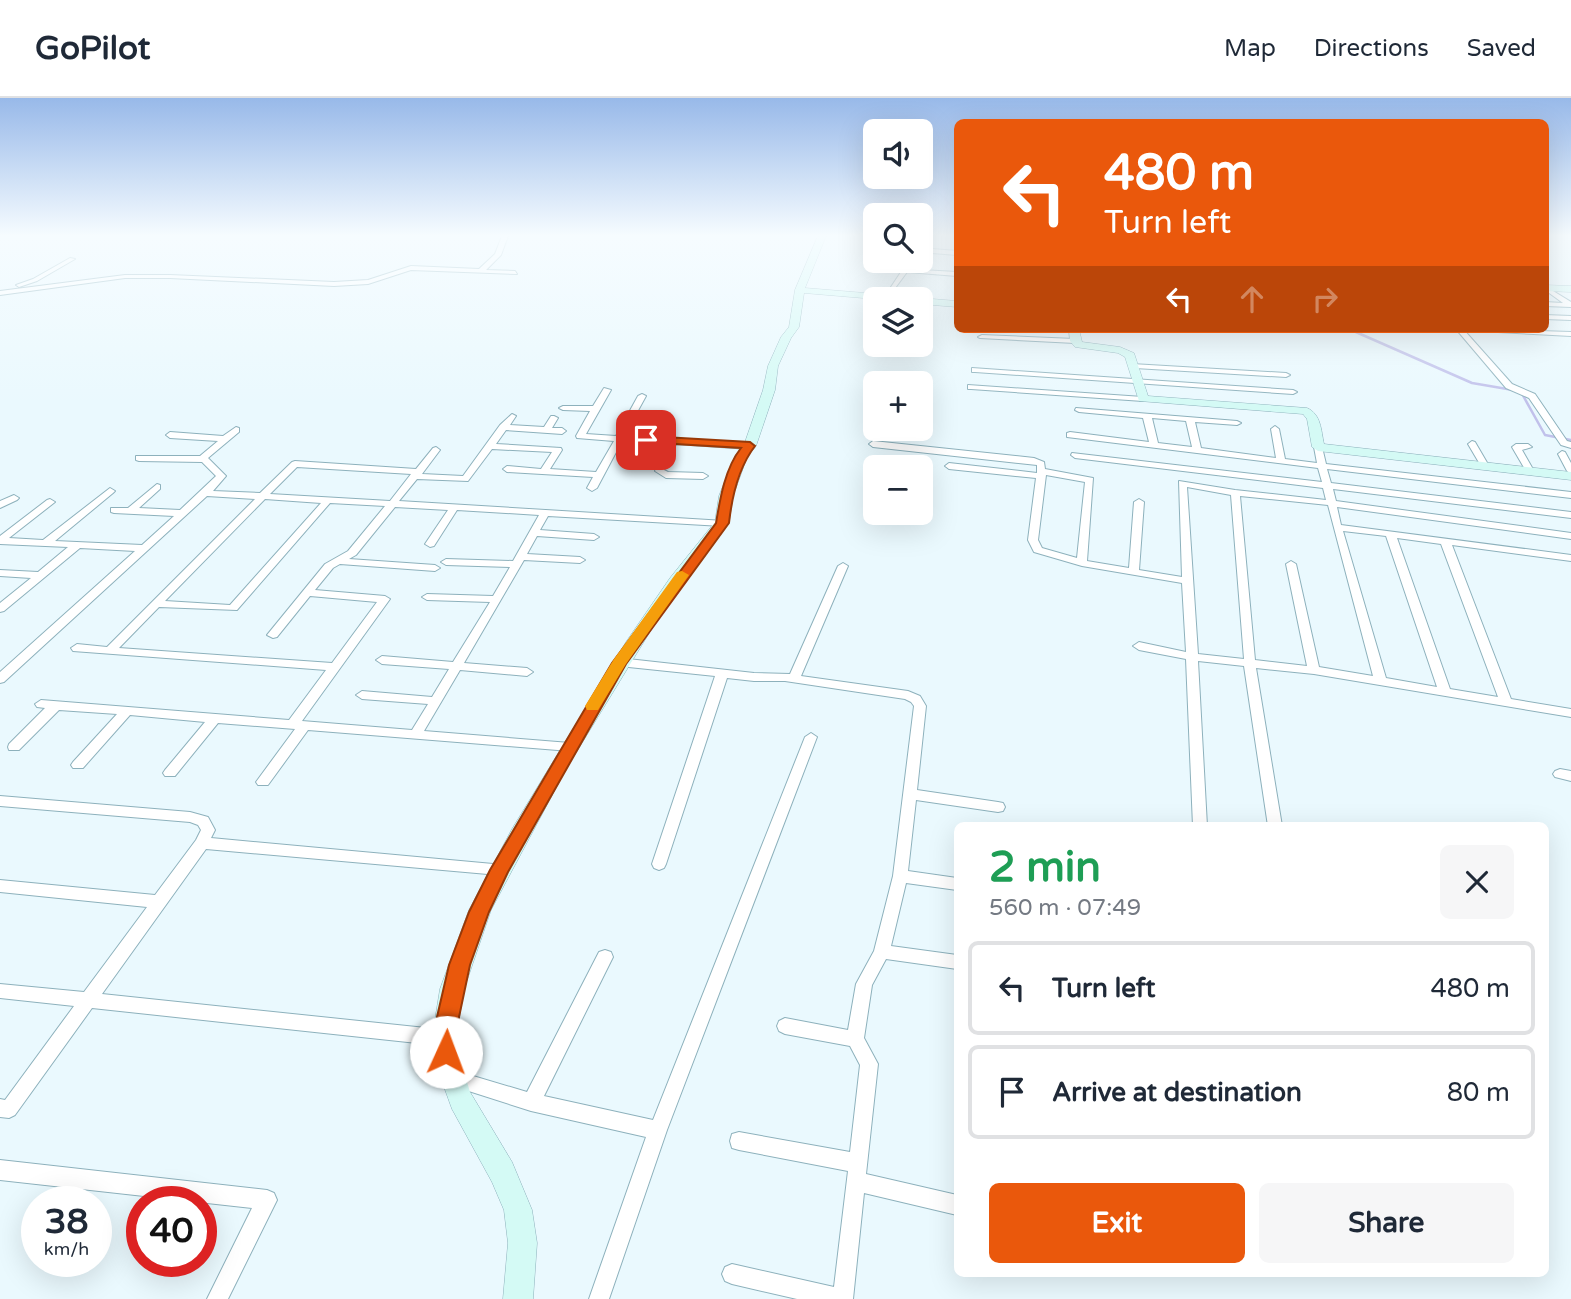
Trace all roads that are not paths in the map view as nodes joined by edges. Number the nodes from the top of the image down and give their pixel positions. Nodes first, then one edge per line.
1 (800, 292) edge
2 (822, 292) edge
3 (1551, 292) edge
4 (863, 296) edge
5 (933, 302) edge
6 (954, 304) edge
7 (1549, 304) edge
8 (1571, 306) edge
9 (1549, 317) edge
10 (1571, 318) edge
11 (1463, 333) edge
12 (1549, 333) edge
13 (1571, 334) edge
14 (1074, 335) edge
15 (982, 337) dead end
16 (1135, 366) junction
17 (975, 370) dead end
18 (1286, 375) dead end
19 (1139, 381) junction
20 (971, 387) dead end
21 (607, 390) dead end
22 (1293, 392) dead end
23 (642, 396) dead end
24 (1143, 398) junction
25 (563, 408) dead end
26 (596, 409) junction
27 (1079, 410) dead end
28 (512, 416) dead end
29 (1147, 416) junction
30 (554, 418) dead end
31 (1190, 419) junction
32 (1237, 423) dead end
33 (503, 427) junction
34 (1275, 429) dead end
35 (236, 430) dead end
36 (546, 430) junction
37 (562, 431) dead end
38 (170, 435) dead end
39 (1070, 435) dead end
40 (618, 438) junction
41 (225, 439) junction
42 (673, 441) junction
43 (873, 444) dead end
44 (1472, 444) dead end
45 (1154, 445) junction
46 (1571, 445) edge
47 (489, 446) junction
48 (750, 446) junction
49 (1318, 447) junction
50 (1528, 447) dead end
51 (436, 450) dead end
52 (1197, 451) junction
53 (1562, 454) dead end
54 (1075, 455) dead end
55 (139, 458) dead end
56 (1281, 461) junction
57 (206, 462) junction
58 (949, 466) dead end
59 (1322, 466) junction
60 (1485, 466) junction
61 (507, 469) dead end
62 (544, 471) junction
63 (1530, 471) junction
64 (1571, 473) edge
65 (417, 474) junction
66 (1041, 474) junction
67 (599, 475) junction
68 (704, 476) dead end
69 (1326, 485) junction
70 (158, 487) dead end
71 (592, 488) dead end
72 (110, 491) dead end
73 (205, 493) junction
74 (1235, 493) junction
75 (1571, 495) edge
76 (263, 496) junction
77 (14, 498) dead end
78 (328, 500) junction
79 (50, 502) dead end
80 (1139, 502) dead end
81 (1332, 503) junction
82 (393, 504) junction
83 (0, 505) edge
84 (456, 508) junction
85 (114, 510) dead end
86 (130, 511) junction
87 (182, 513) junction
88 (545, 513) junction
89 (1571, 515) edge
90 (722, 523) junction
91 (1337, 527) junction
92 (534, 533) junction
93 (1390, 533) junction
94 (1571, 536) edge
95 (594, 537) dead end
96 (0, 541) edge
97 (1445, 541) junction
98 (46, 543) junction
99 (430, 544) dead end
100 (77, 545) junction
101 (144, 548) junction
102 (1571, 558) edge
103 (580, 560) dead end
104 (337, 561) junction
105 (519, 561) junction
106 (446, 562) dead end
107 (1082, 563) junction
108 (1291, 564) dead end
109 (842, 566) dead end
110 (435, 568) dead end
111 (1134, 572) junction
112 (0, 573) edge
113 (40, 575) junction
114 (1189, 581) junction
115 (307, 593) junction
116 (427, 597) dead end
117 (497, 599) junction
118 (156, 604) junction
119 (1, 606) edge
120 (272, 635) dead end
121 (1139, 646) dead end
122 (77, 648) dead end
123 (110, 650) junction
124 (1192, 657) junction
125 (382, 660) dead end
126 (619, 663) junction
127 (1250, 665) junction
128 (457, 666) junction
129 (335, 667) junction
130 (1314, 670) junction
131 (527, 672) dead end
132 (722, 674) junction
133 (0, 678) edge
134 (794, 679) junction
135 (1381, 682) junction
136 (1445, 692) junction
137 (362, 695) dead end
138 (436, 701) junction
139 (1506, 702) junction
140 (41, 704) dead end
141 (56, 705) junction
142 (127, 711) junction
143 (1571, 713) edge
144 (215, 718) junction
145 (299, 725) junction
146 (416, 734) junction
147 (811, 737) dead end
148 (14, 747) dead end
149 (570, 747) junction
150 (78, 765) dead end
151 (170, 773) dead end
152 (263, 782) dead end
153 (910, 794) junction
154 (0, 801) edge
155 (998, 807) dead end
156 (1200, 822) edge
157 (1274, 822) edge
158 (202, 843) junction
159 (659, 864) dead end
160 (499, 870) junction
161 (900, 876) junction
162 (954, 884) edge
163 (0, 886) edge
164 (159, 902) junction
165 (881, 952) junction
166 (605, 957) dead end
167 (954, 962) edge
168 (0, 991) edge
169 (88, 1001) junction
170 (785, 1026) dead end
171 (445, 1038) junction
172 (855, 1039) junction
173 (453, 1078) junction
174 (531, 1102) junction
175 (4, 1109) edge
176 (658, 1130) junction
177 (740, 1141) dead end
178 (0, 1170) edge
179 (856, 1172) junction
180 (954, 1204) edge
181 (732, 1274) dead end
182 (217, 1299) edge
183 (519, 1299) edge
184 (599, 1299) edge
185 (843, 1299) edge

1 - 48 street
2 - 4 street
3 - 8 street
5 - 6 street
7 - 8 street
9 - 10 street
11 - 46 street
12 - 13 street
14 - 15 street
14 - 16 street
16 - 18 street
16 - 19 street
17 - 19 street
19 - 22 street
19 - 24 street
20 - 24 street
21 - 26 street
23 - 40 street
24 - 49 street
25 - 26 street
26 - 40 street
27 - 29 street
28 - 33 street
29 - 31 street
29 - 45 street
30 - 36 street
31 - 32 street
31 - 52 street
33 - 36 street
33 - 47 street
34 - 56 street
35 - 41 street
36 - 37 street
38 - 41 street
39 - 45 street
40 - 42 street
40 - 67 street
41 - 57 street
42 - 48 street
42 - 68 street
43 - 66 street
44 - 60 street
45 - 52 street
47 - 62 street
47 - 65 street
48 - 90 street
49 - 59 street
49 - 60 street
50 - 63 street
51 - 65 street
52 - 56 street
53 - 64 street
54 - 69 street
55 - 57 street
56 - 59 street
57 - 73 street
58 - 66 street
59 - 69 street
59 - 75 street
60 - 63 street
61 - 62 street
62 - 67 street
63 - 64 street
65 - 76 street
65 - 82 street
66 - 107 street
66 - 107 street
67 - 71 street
69 - 81 street
69 - 89 street
70 - 86 street
72 - 98 street
73 - 76 street
73 - 87 street
74 - 81 street
74 - 114 street
74 - 127 street
76 - 78 street
76 - 118 street
77 - 83 street
78 - 82 street
78 - 118 street
79 - 96 street
80 - 111 street
81 - 91 street
81 - 94 street
82 - 84 street
82 - 104 street
84 - 88 street
84 - 99 street
85 - 86 street
86 - 87 street
87 - 101 street
88 - 90 street
88 - 92 street
90 - 126 street
91 - 93 street
91 - 135 street
92 - 95 street
92 - 105 street
93 - 97 street
93 - 136 street
96 - 98 street
97 - 102 street
97 - 139 street
98 - 100 street
100 - 101 street
100 - 113 street
101 - 133 street
103 - 105 street
104 - 110 street
104 - 115 street
105 - 106 street
105 - 117 street
107 - 111 street
108 - 130 street
109 - 134 street
111 - 114 street
112 - 113 street
113 - 119 street
114 - 124 street
115 - 120 street
115 - 129 street
116 - 117 street
117 - 128 street
118 - 123 street
121 - 124 street
122 - 123 street
123 - 129 street
124 - 127 street
124 - 156 street
125 - 128 street
126 - 132 street
126 - 149 street
127 - 130 street
127 - 157 street
128 - 131 street
128 - 138 street
129 - 145 street
130 - 135 street
132 - 134 street
132 - 159 street
134 - 153 street
135 - 136 street
136 - 139 street
137 - 138 street
138 - 146 street
139 - 143 street
140 - 141 street
141 - 142 street
141 - 148 street
142 - 144 street
142 - 150 street
144 - 145 street
144 - 151 street
145 - 146 street
145 - 152 street
146 - 149 street
147 - 176 street
149 - 160 street
153 - 155 street
153 - 161 street
154 - 158 street
158 - 160 street
158 - 164 street
160 - 171 street
161 - 162 street
161 - 165 street
163 - 164 street
164 - 169 street
165 - 167 street
165 - 172 street
166 - 174 street
168 - 169 street
169 - 171 street
169 - 175 street
170 - 172 street
171 - 173 street
172 - 179 street
173 - 174 street
173 - 183 street
174 - 176 street
176 - 184 street
177 - 179 street
178 - 182 street
179 - 180 street
179 - 185 street
181 - 185 street

